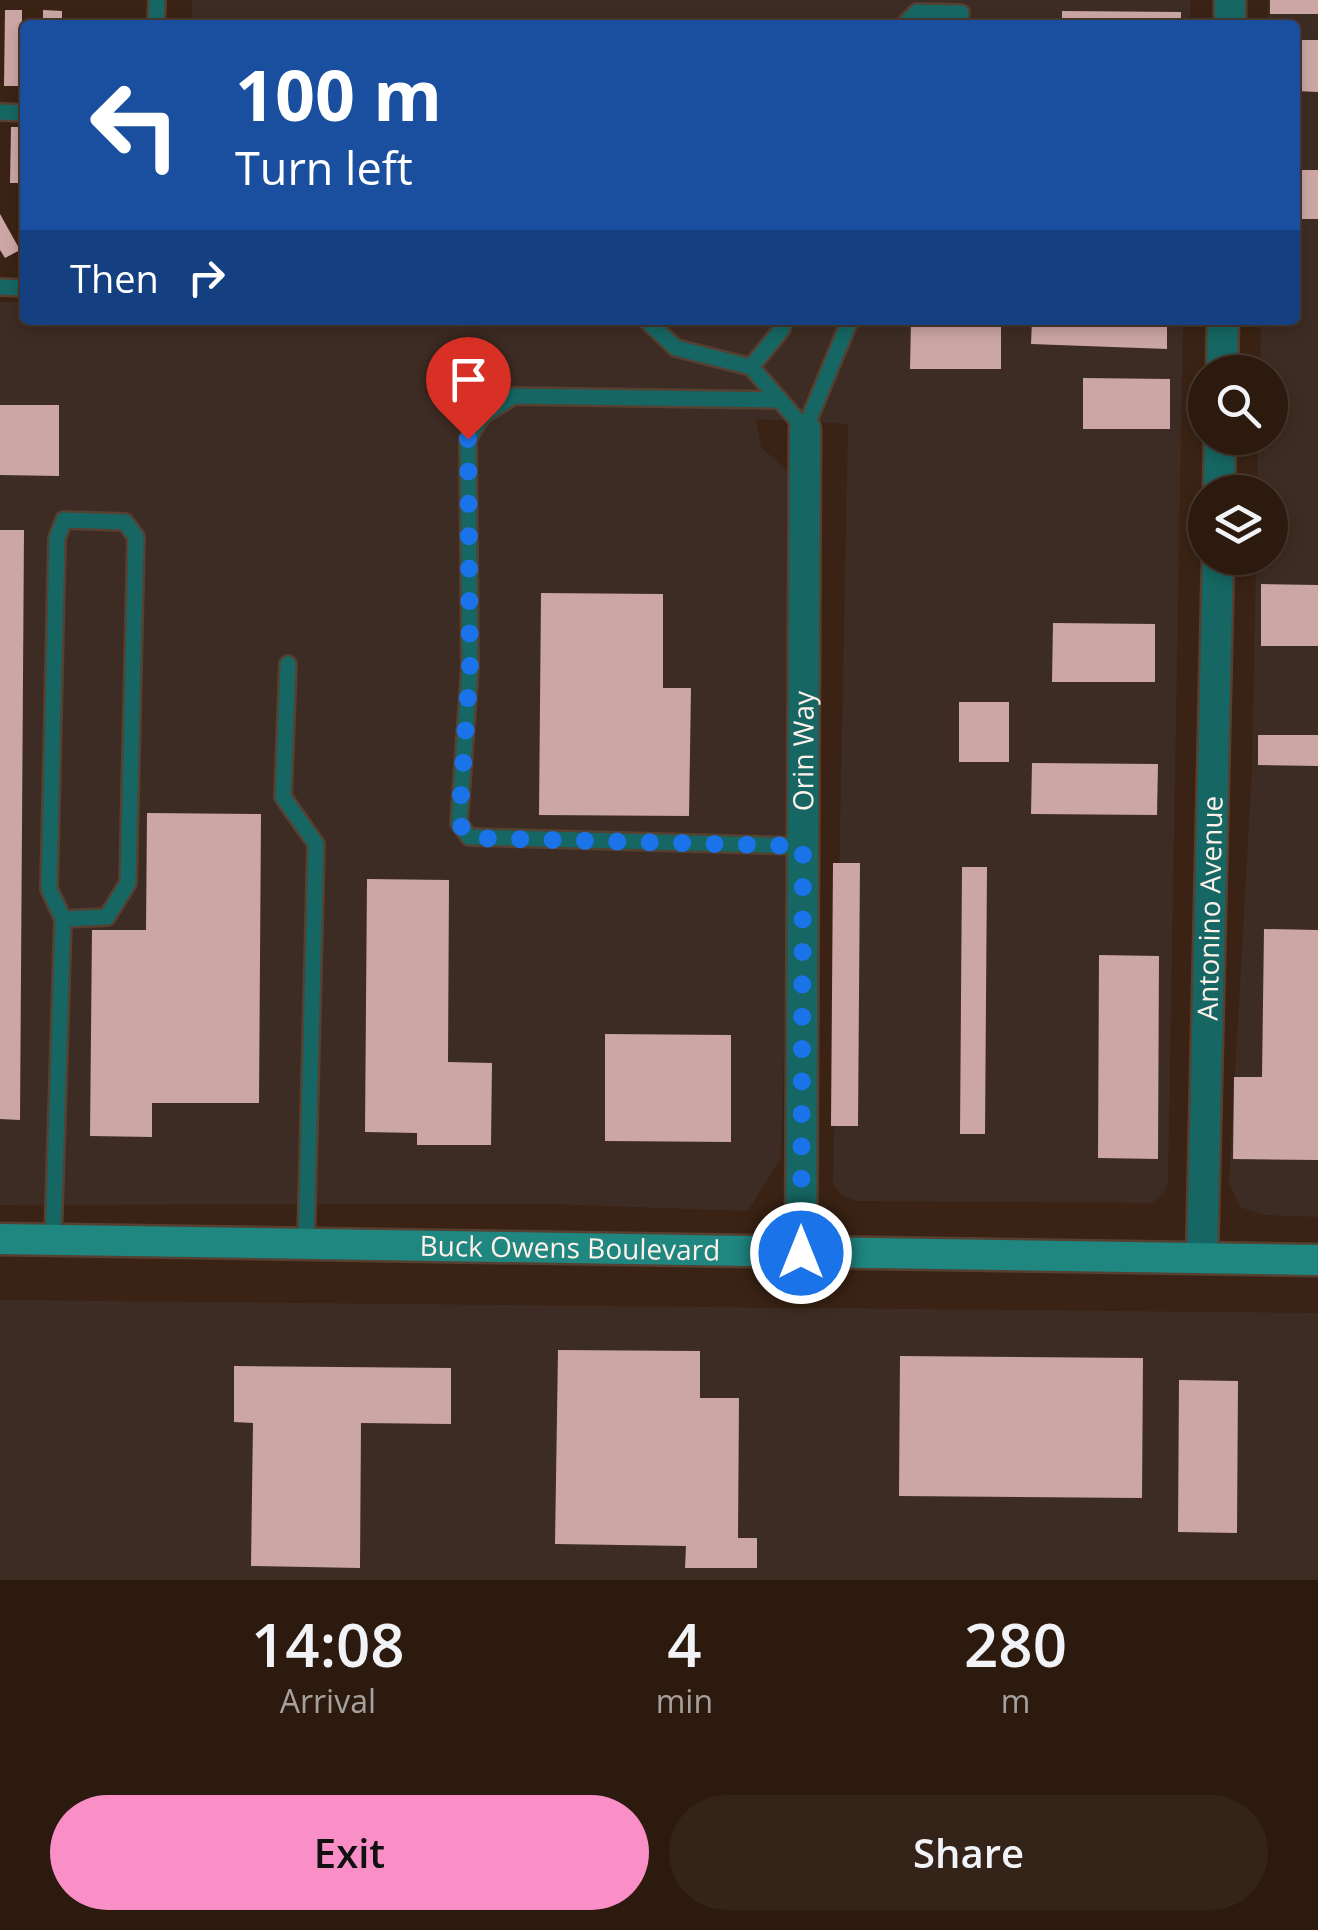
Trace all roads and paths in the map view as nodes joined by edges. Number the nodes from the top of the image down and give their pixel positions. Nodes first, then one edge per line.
1 (961, 13) dead end
2 (909, 20) edge
3 (651, 325) edge
4 (783, 325) edge
5 (848, 325) edge
6 (1223, 325) edge
7 (1222, 355) edge
8 (751, 367) junction
9 (780, 400) junction
10 (805, 429) junction
11 (1218, 575) edge
12 (288, 664) dead end
13 (803, 846) junction
14 (63, 919) junction
15 (0, 1239) edge
16 (53, 1240) junction
17 (306, 1244) junction
18 (801, 1253) junction
19 (1202, 1258) junction
20 (1318, 1260) edge

1 - 2 lane
3 - 8 lane
4 - 8 lane
5 - 10 lane
6 - 7 street
8 - 9 lane
9 - 10 lane
9 - 13 lane
10 - 13 street, Orin Way
11 - 19 street, Antonino Avenue
12 - 17 lane
13 - 18 street, Orin Way
14 - 14 lane
14 - 16 lane
15 - 16 main road, Buck Owens Boulevard
16 - 17 main road, Buck Owens Boulevard
17 - 18 main road, Buck Owens Boulevard
18 - 19 main road, Buck Owens Boulevard
19 - 20 main road, Buck Owens Boulevard

